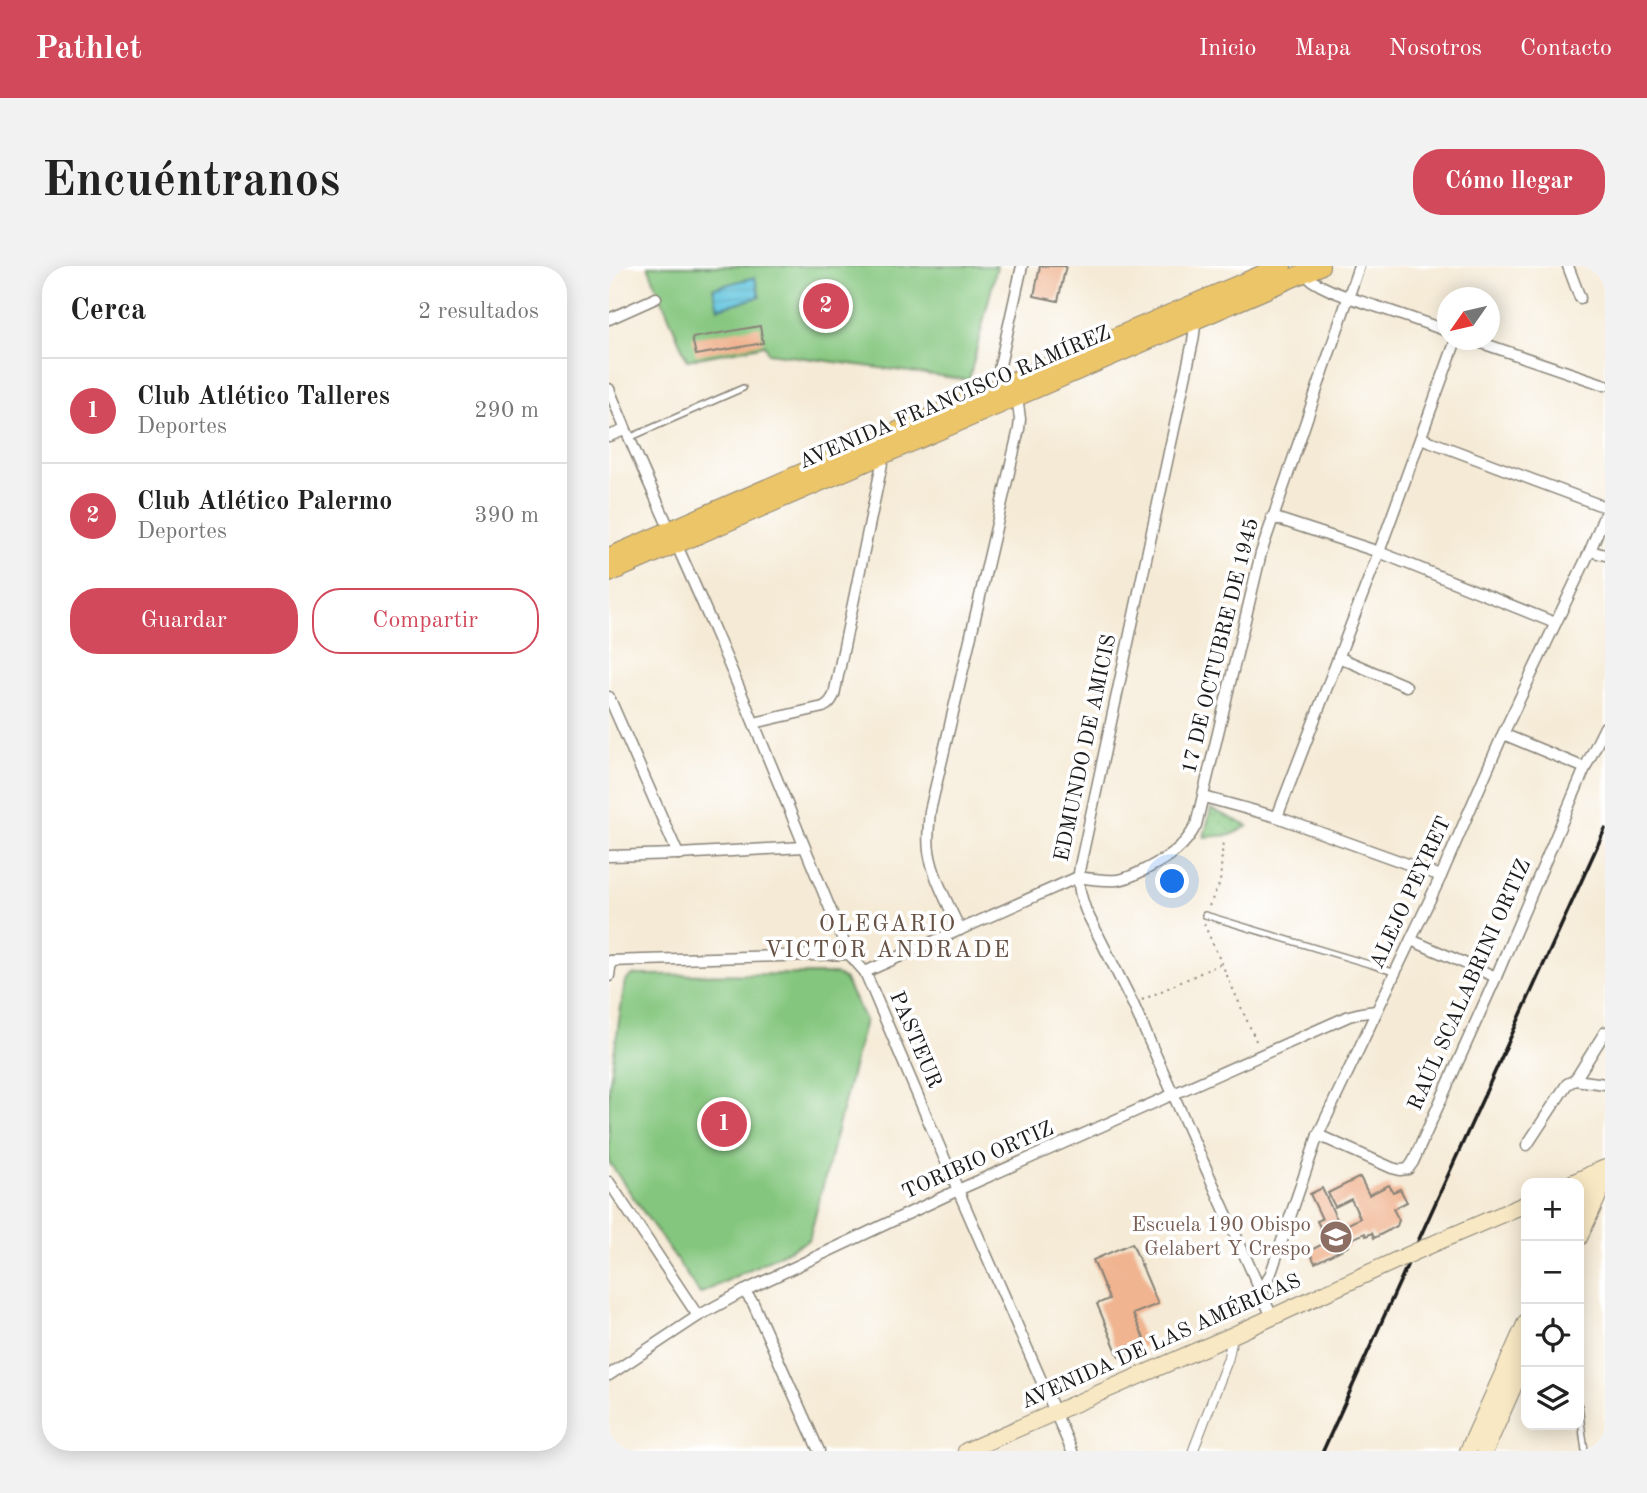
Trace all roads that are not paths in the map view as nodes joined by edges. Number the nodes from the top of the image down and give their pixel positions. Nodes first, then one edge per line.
1 (1021, 266) edge
2 (1283, 266) edge
3 (1320, 266) edge
4 (1359, 266) edge
5 (1568, 266) edge
6 (1301, 270) edge
7 (1349, 297) junction
8 (656, 298) dead end
9 (1580, 298) dead end
10 (609, 319) edge
11 (1196, 319) junction
12 (1437, 328) edge
13 (1500, 349) edge
14 (1452, 350) edge
15 (1605, 386) edge
16 (999, 387) junction
17 (743, 388) dead end
18 (609, 389) edge
19 (1017, 396) junction
20 (986, 409) junction
21 (627, 434) junction
22 (609, 436) edge
23 (1421, 438) junction
24 (884, 454) junction
25 (1605, 507) edge
26 (1605, 514) edge
27 (1272, 517) junction
28 (674, 536) junction
29 (1590, 551) junction
30 (1379, 552) junction
31 (1605, 555) edge
32 (609, 557) edge
33 (609, 573) edge
34 (1555, 623) junction
35 (1338, 657) junction
36 (1406, 686) dead end
37 (609, 697) edge
38 (754, 723) junction
39 (1605, 727) edge
40 (1503, 734) junction
41 (1585, 768) junction
42 (1204, 797) junction
43 (1277, 817) junction
44 (804, 847) junction
45 (678, 854) junction
46 (609, 856) edge
47 (1441, 876) junction
48 (1078, 877) junction
49 (1205, 915) road end
50 (960, 930) junction
51 (1411, 940) junction
52 (849, 954) junction
53 (610, 961) edge
54 (865, 972) junction
55 (1396, 973) junction
56 (609, 976) edge
57 (1496, 977) junction
58 (1376, 1012) junction
59 (1605, 1032) edge
60 (1575, 1080) junction
61 (1605, 1084) edge
62 (1174, 1095) junction
63 (1318, 1135) junction
64 (1527, 1145) dead end
65 (1600, 1174) edge
66 (609, 1182) edge
67 (958, 1191) junction
68 (1584, 1197) edge
69 (1521, 1206) edge
70 (1584, 1223) edge
71 (744, 1291) junction
72 (1262, 1292) junction
73 (698, 1315) junction
74 (1272, 1317) junction
75 (1521, 1333) edge
76 (1233, 1335) junction
77 (1522, 1367) edge
78 (609, 1375) edge
79 (1055, 1412) junction
80 (1582, 1430) edge
81 (820, 1451) edge
82 (966, 1451) edge
83 (1072, 1451) edge
84 (1193, 1451) edge
85 (1468, 1451) edge
86 (1485, 1451) edge
87 (1585, 1451) edge

1 - 16 street
2 - 16 main road, AVENIDA FRANCISCO RAMÍREZ
3 - 6 main road, AVENIDA FRANCISCO RAMÍREZ
4 - 7 street, 17 DE OCTUBRE DE 1945
5 - 9 street
6 - 7 street
6 - 11 main road, AVENIDA FRANCISCO RAMÍREZ
7 - 12 street
7 - 27 street, 17 DE OCTUBRE DE 1945
8 - 10 street
11 - 19 main road, AVENIDA FRANCISCO RAMÍREZ
11 - 48 street, EDMUNDO DE AMICIS
13 - 15 street
14 - 23 street
16 - 19 street
16 - 20 street
16 - 28 main road, AVENIDA FRANCISCO RAMÍREZ
17 - 21 lane
18 - 21 street, PASTEUR
19 - 20 main road, AVENIDA FRANCISCO RAMÍREZ
19 - 50 street
20 - 24 main road, AVENIDA FRANCISCO RAMÍREZ
21 - 22 street
21 - 28 street, PASTEUR
23 - 25 street
23 - 30 street
24 - 28 main road, AVENIDA FRANCISCO RAMÍREZ
24 - 38 street
26 - 29 street, ALEJO PEYRET
27 - 30 street
27 - 42 street, 17 DE OCTUBRE DE 1945
28 - 32 main road, AVENIDA FRANCISCO RAMÍREZ
28 - 33 main road, AVENIDA FRANCISCO RAMÍREZ
28 - 38 street, PASTEUR
29 - 31 street
29 - 34 street, ALEJO PEYRET
30 - 34 street
30 - 35 street
34 - 40 street, ALEJO PEYRET
35 - 36 street
35 - 43 street
37 - 45 street
38 - 44 street, PASTEUR
39 - 41 street, RAÚL SCALABRINI ORTIZ
40 - 41 street
40 - 47 street, ALEJO PEYRET
41 - 57 street, RAÚL SCALABRINI ORTIZ
42 - 43 street
42 - 48 street, 17 DE OCTUBRE DE 1945
43 - 47 street
44 - 45 street
44 - 52 street, PASTEUR
45 - 46 street
47 - 51 street, ALEJO PEYRET
48 - 50 street
48 - 62 street, EDMUNDO DE AMICIS
49 - 55 lane
50 - 54 street
51 - 55 street, ALEJO PEYRET
51 - 57 street
52 - 53 street
52 - 54 street, PASTEUR
53 - 56 street
54 - 67 street, PASTEUR
55 - 58 street, ALEJO PEYRET
57 - 63 street, RAÚL SCALABRINI ORTIZ
58 - 62 street, TORIBIO ORTIZ
58 - 63 street, ALEJO PEYRET
59 - 60 street
60 - 61 street
60 - 64 street
62 - 67 street, TORIBIO ORTIZ
62 - 72 street, EDMUNDO DE AMICIS
63 - 72 street, ALEJO PEYRET
65 - 68 main road
65 - 70 main road
66 - 73 street
67 - 71 street, TORIBIO ORTIZ
67 - 79 street, PASTEUR
69 - 74 main road, AVENIDA DE LAS AMÉRICAS, bridge
71 - 73 street, TORIBIO ORTIZ
71 - 81 street
72 - 74 street, EDMUNDO DE AMICIS
73 - 78 street, TORIBIO ORTIZ
74 - 76 main road, AVENIDA DE LAS AMÉRICAS
75 - 85 main road
76 - 79 main road, AVENIDA DE LAS AMÉRICAS
76 - 84 street
77 - 86 main road
79 - 82 main road, AVENIDA DE LAS AMÉRICAS
79 - 83 street, PASTEUR
80 - 87 lane

